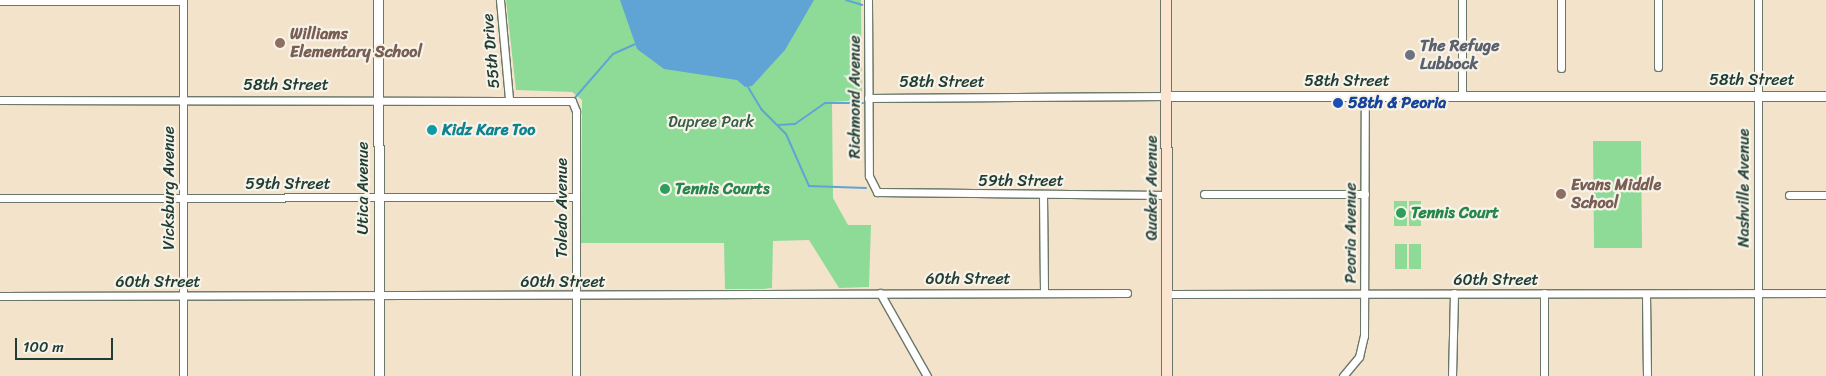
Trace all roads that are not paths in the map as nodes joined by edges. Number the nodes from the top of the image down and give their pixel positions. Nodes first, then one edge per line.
1 (183, 0) edge
2 (378, 0) edge
3 (500, 0) edge
4 (868, 0) edge
5 (1166, 0) edge
6 (1462, 0) edge
7 (1561, 0) edge
8 (1658, 0) edge
9 (1758, 0) edge
10 (0, 1) edge
11 (1658, 67) dead end
12 (1561, 68) dead end
13 (1758, 95) junction
14 (1166, 96) junction
15 (1365, 96) junction
16 (1462, 96) junction
17 (1826, 96) edge
18 (868, 98) junction
19 (508, 99) junction
20 (0, 100) edge
21 (183, 100) junction
22 (378, 100) junction
23 (572, 101) joint
24 (877, 192) joint
25 (1043, 194) junction
26 (1167, 194) junction
27 (1204, 194) dead end
28 (1365, 194) junction
29 (1789, 195) dead end
30 (1826, 195) edge
31 (576, 197) junction
32 (0, 198) edge
33 (183, 198) junction
34 (378, 198) junction
35 (1044, 292) junction
36 (880, 293) junction
37 (1127, 293) dead end
38 (1365, 293) junction
39 (1454, 293) junction
40 (1544, 293) junction
41 (1758, 293) junction
42 (1826, 293) edge
43 (1167, 294) junction
44 (1646, 294) junction
45 (0, 296) edge
46 (183, 296) junction
47 (378, 296) junction
48 (575, 296) junction
49 (183, 376) edge
50 (378, 376) edge
51 (576, 376) edge
52 (927, 376) edge
53 (1167, 376) edge
54 (1343, 376) edge
55 (1452, 376) edge
56 (1544, 376) edge
57 (1647, 376) edge
58 (1758, 376) edge

1 - 10 street
1 - 21 street, Vicksburg Avenue
2 - 22 street, Utica Avenue
3 - 19 street, 55th Drive
4 - 18 street, Richmond Avenue
5 - 14 main road, Quaker Avenue
6 - 16 street
7 - 12 street
8 - 11 street
9 - 13 street, Nashville Avenue
13 - 16 street, 58th Street
13 - 17 street, 58th Street
13 - 41 street, Nashville Avenue
14 - 15 street, 58th Street
14 - 18 street, 58th Street
14 - 26 main road, Quaker Avenue
15 - 16 street, 58th Street
15 - 28 street, Peoria Avenue
18 - 24 street, Richmond Avenue
19 - 22 street, 58th Street
19 - 23 street, 58th Street
20 - 21 street, 58th Street
21 - 22 street, 58th Street
21 - 33 street, Vicksburg Avenue
22 - 34 street, Utica Avenue
23 - 31 street, Toledo Avenue
24 - 25 street, 59th Street
25 - 26 street, 59th Street
25 - 35 street
26 - 43 main road, Quaker Avenue
27 - 28 street
28 - 38 street, Peoria Avenue
29 - 30 street
31 - 34 street, 59th Street
31 - 48 street, Toledo Avenue
32 - 33 street, 59th Street
33 - 34 street, 59th Street
33 - 46 street, Vicksburg Avenue
34 - 47 street, Utica Avenue
35 - 36 street, 60th Street
35 - 37 street, 60th Street
36 - 48 street, 60th Street
36 - 52 street
38 - 39 street, 60th Street
38 - 43 street, 60th Street
38 - 54 street, Peoria Avenue
39 - 40 street, 60th Street
39 - 55 street
40 - 44 street, 60th Street
40 - 56 street
41 - 42 street, 60th Street
41 - 44 street, 60th Street
41 - 58 street, Nashville Avenue
43 - 53 main road, Quaker Avenue
44 - 57 street
45 - 46 street, 60th Street
46 - 47 street, 60th Street
46 - 49 street, Vicksburg Avenue
47 - 48 street, 60th Street
47 - 50 street, Utica Avenue
48 - 51 street, Toledo Avenue

